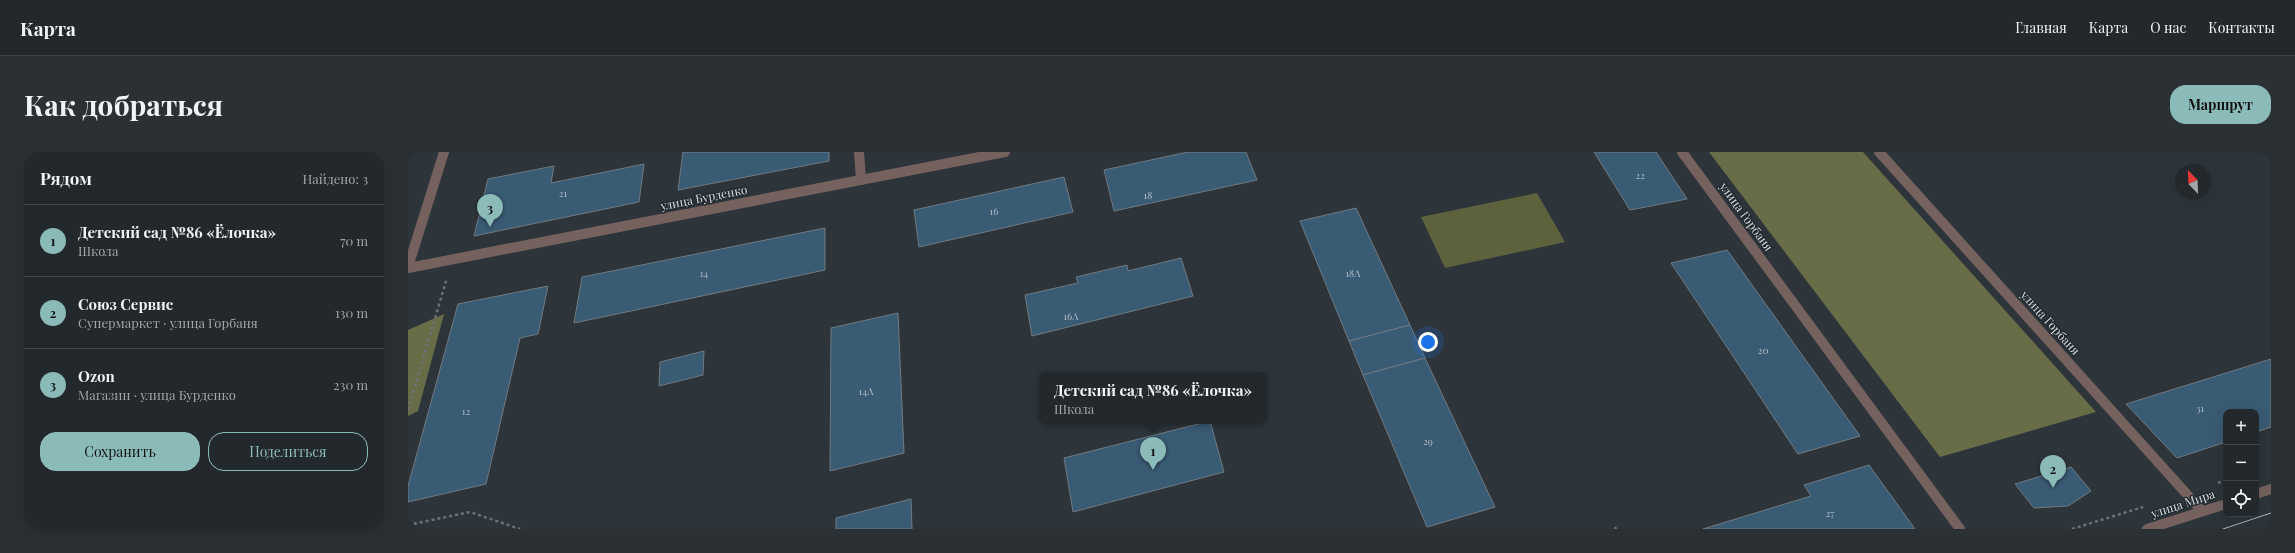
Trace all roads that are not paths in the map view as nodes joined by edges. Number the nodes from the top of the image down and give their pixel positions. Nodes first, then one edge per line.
1 (444, 152) edge
2 (859, 152) edge
3 (1005, 152) edge
4 (1682, 152) edge
5 (1879, 152) edge
6 (861, 180) junction
7 (408, 267) edge
8 (2271, 489) edge
9 (2259, 493) edge
10 (2223, 505) edge
11 (2202, 512) junction
12 (1960, 529) edge
13 (2147, 529) edge

1 - 7 street
2 - 6 street
3 - 6 street, улица Бурденко
4 - 12 street, улица Горбаня
5 - 11 street, улица Горбаня
6 - 7 street, улица Бурденко
8 - 9 street
10 - 11 street, улица Мира
11 - 13 street, улица Мира

